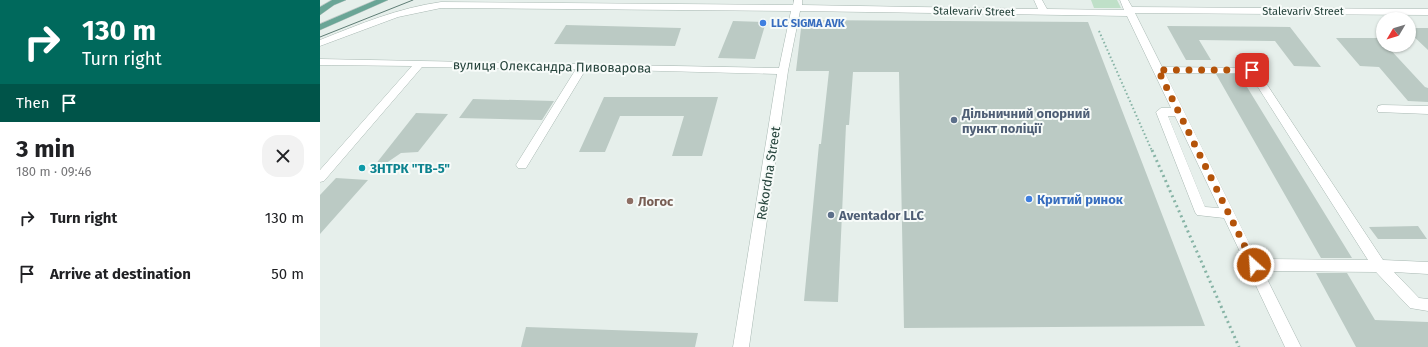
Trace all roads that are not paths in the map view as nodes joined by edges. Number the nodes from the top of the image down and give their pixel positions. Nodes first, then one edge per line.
1 (342, 0) edge
2 (384, 0) edge
3 (1038, 0) edge
4 (333, 2) edge
5 (495, 3) edge
6 (798, 4) edge
7 (1128, 8) edge
8 (320, 12) edge
9 (1044, 12) junction
10 (1428, 12) edge
11 (320, 27) edge
12 (320, 42) edge
13 (320, 62) edge
14 (420, 63) junction
15 (583, 66) junction
16 (1158, 70) junction
17 (783, 71) junction
18 (1382, 109) dead end
19 (1428, 110) edge
20 (1178, 112) junction
21 (522, 165) dead end
22 (320, 178) edge
23 (1228, 213) junction
24 (1254, 265) junction
25 (1379, 266) junction
26 (1428, 268) edge
27 (1428, 305) edge
28 (741, 347) edge
29 (1293, 347) edge

1 - 4 main road
2 - 11 main road
3 - 9 street
4 - 8 main road
5 - 6 street, Stalevariv Street
5 - 12 street, Stalevariv Street
6 - 9 street, Stalevariv Street
6 - 17 street, Rekordna Street
7 - 9 street, Stalevariv Street
7 - 10 street, Stalevariv Street
7 - 16 street
13 - 14 street, вулиця Олександра Пивоварова
14 - 15 street, вулиця Олександра Пивоварова
14 - 22 street
15 - 17 street, вулиця Олександра Пивоварова
15 - 21 street
16 - 20 street
16 - 25 street
17 - 28 street, Rekordna Street
18 - 19 street
20 - 23 street
20 - 23 street
23 - 24 street
24 - 25 street
24 - 29 street
25 - 26 street
25 - 27 street

